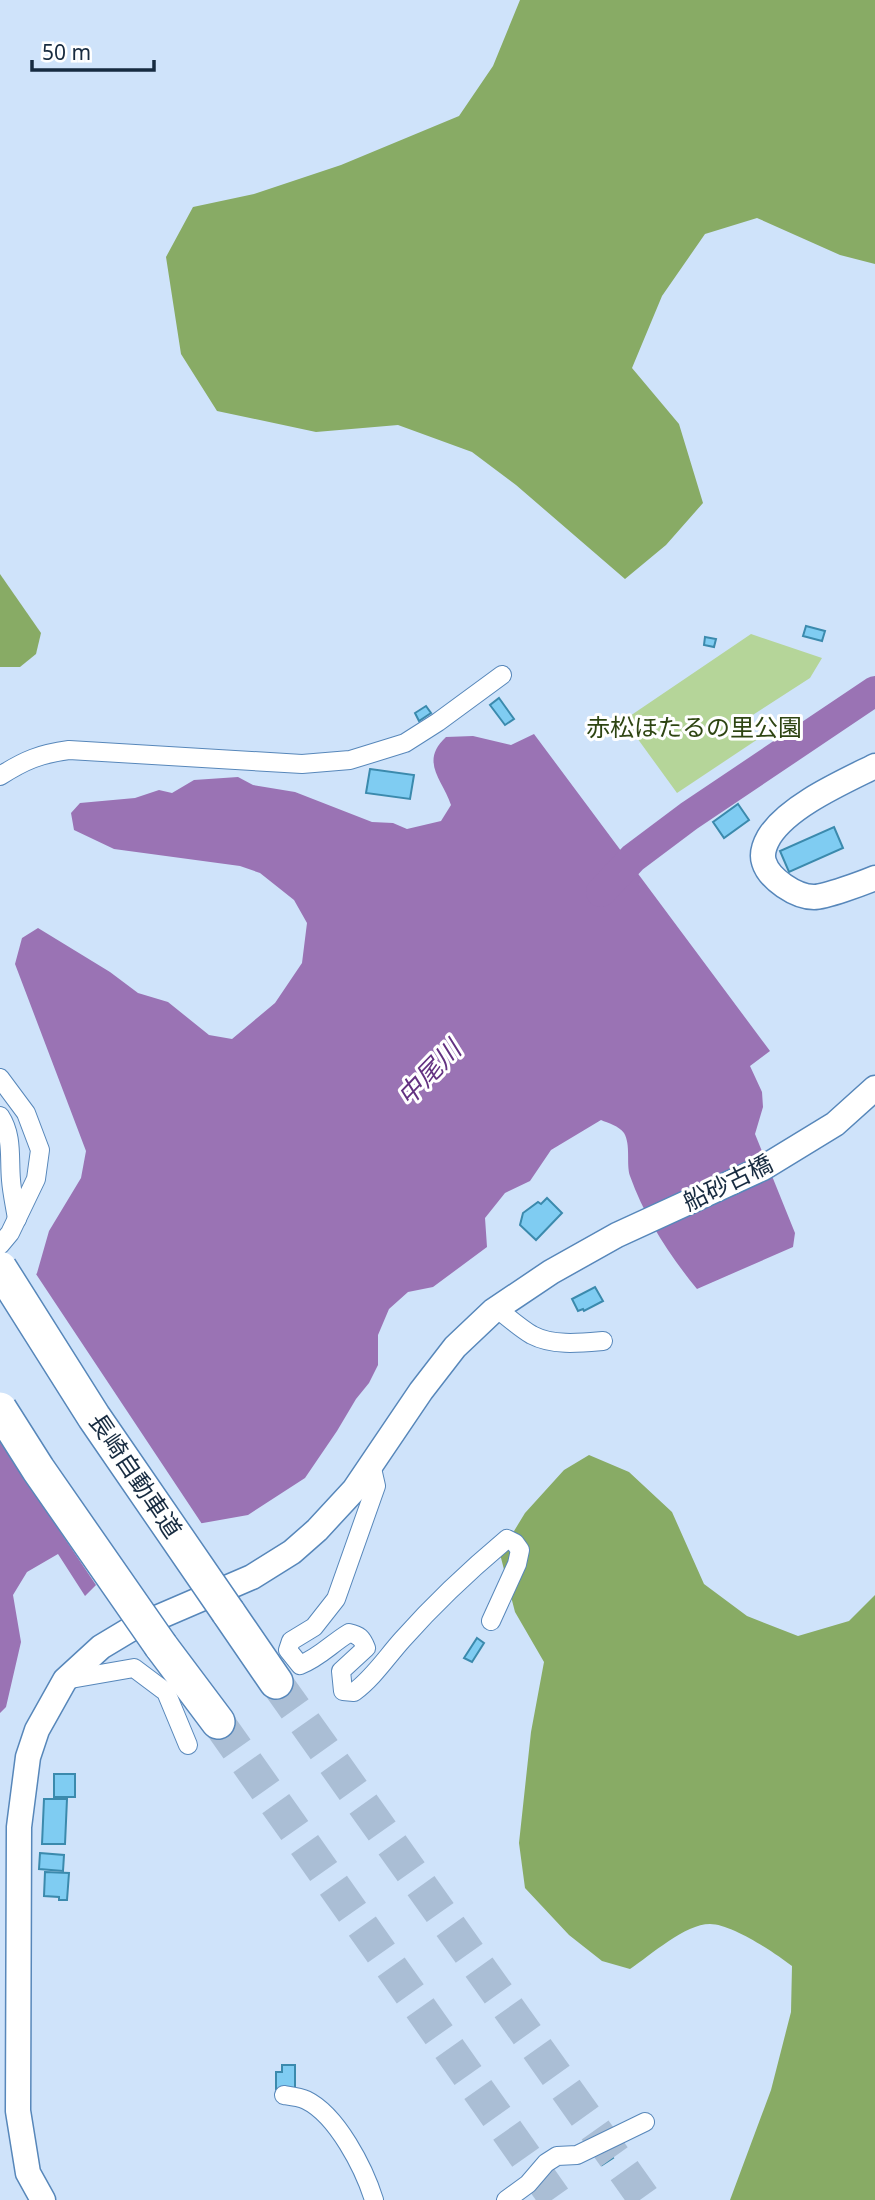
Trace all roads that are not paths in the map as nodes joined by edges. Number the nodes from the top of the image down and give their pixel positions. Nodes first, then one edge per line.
1 (502, 675) dead end
2 (875, 766) edge
3 (0, 776) edge
4 (875, 878) edge
5 (0, 1078) edge
6 (875, 1088) edge
7 (0, 1116) edge
8 (17, 1219) junction
9 (0, 1245) edge
10 (0, 1268) edge
11 (496, 1308) junction
12 (603, 1341) dead end
13 (0, 1409) edge
14 (371, 1464) junction
15 (491, 1621) dead end
16 (65, 1680) junction
17 (276, 1682) tunnel mouth
18 (218, 1722) tunnel mouth
19 (188, 1745) dead end
20 (9, 1827) edge
21 (284, 2095) dead end
22 (645, 2122) dead end
23 (43, 2200) edge
24 (374, 2200) edge
25 (506, 2200) edge

1 - 3 street
2 - 4 street
5 - 8 street
6 - 11 street, 船砂古橋
7 - 8 street
8 - 9 street
10 - 17 highway, 長崎自動車道, bridge
11 - 12 street
11 - 14 street, 船砂古橋
13 - 18 highway, bridge
14 - 15 street
14 - 16 street, 船砂古橋
16 - 19 street
16 - 20 street, 船砂古橋
20 - 23 street, 船砂古橋
21 - 24 street
22 - 25 street

